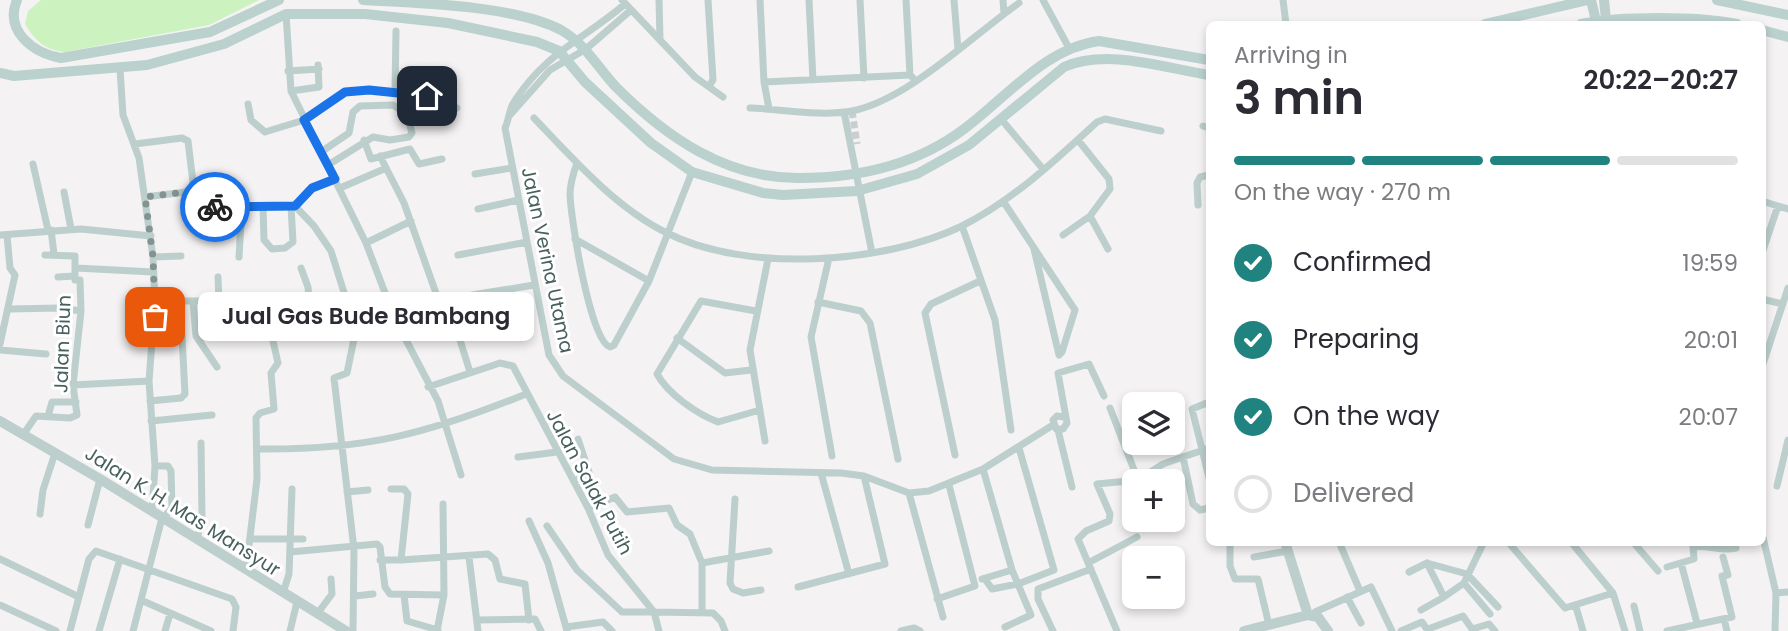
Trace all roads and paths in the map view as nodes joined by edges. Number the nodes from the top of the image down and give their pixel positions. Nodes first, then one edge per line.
1 (17, 0) edge
2 (279, 0) edge
3 (363, 0) edge
4 (659, 0) edge
5 (708, 0) edge
6 (760, 0) edge
7 (809, 0) edge
8 (860, 0) edge
9 (906, 0) edge
10 (954, 0) edge
11 (1003, 0) edge
12 (1043, 0) edge
13 (1283, 0) edge
14 (1604, 0) edge
15 (1717, 0) edge
16 (1586, 1) edge
17 (1019, 3) dead end
18 (626, 4) edge
19 (1004, 13) junction
20 (286, 14) junction
21 (1788, 15) edge
22 (1286, 21) edge
23 (1498, 21) edge
24 (1586, 21) edge
25 (1598, 21) edge
26 (1599, 21) edge
27 (396, 30) dead end
28 (1766, 31) edge
29 (1788, 37) edge
30 (576, 39) junction
31 (660, 40) junction
32 (145, 44) junction
33 (1069, 48) junction
34 (586, 49) junction
35 (958, 49) junction
36 (559, 51) junction
37 (1206, 59) edge
38 (568, 60) junction
39 (1076, 62) junction
40 (147, 65) junction
41 (120, 69) junction
42 (288, 71) junction
43 (0, 73) edge
44 (1206, 75) edge
45 (863, 78) junction
46 (913, 78) junction
47 (813, 80) junction
48 (764, 82) junction
49 (709, 86) junction
50 (291, 91) junction
51 (395, 92) junction
52 (723, 97) dead end
53 (521, 99) junction
54 (248, 104) dead end
55 (457, 108) dead end
56 (750, 108) dead end
57 (769, 109) junction
58 (844, 112) junction
59 (534, 118) dead end
60 (1002, 119) junction
61 (304, 120) junction
62 (1161, 131) dead end
63 (1078, 140) junction
64 (363, 141) junction
65 (135, 144) junction
66 (321, 152) junction
67 (380, 156) junction
68 (442, 159) dead end
69 (577, 163) junction
70 (33, 164) dead end
71 (328, 165) junction
72 (512, 168) junction
73 (384, 169) junction
74 (1043, 169) junction
75 (691, 172) junction
76 (475, 174) dead end
77 (855, 174) junction
78 (1206, 176) edge
79 (335, 179) junction
80 (340, 188) junction
81 (194, 191) junction
82 (857, 191) junction
83 (64, 192) dead end
84 (145, 197) junction
85 (518, 200) junction
86 (1003, 201) junction
87 (1766, 202) edge
88 (1198, 205) dead end
89 (242, 206) junction
90 (263, 206) junction
91 (293, 206) junction
92 (1778, 206) junction
93 (209, 207) junction
94 (478, 209) dead end
95 (1788, 209) edge
96 (1090, 216) junction
97 (411, 222) junction
98 (962, 226) junction
99 (71, 229) junction
100 (50, 230) junction
101 (208, 232) dead end
102 (667, 234) junction
103 (3, 235) edge
104 (1063, 235) dead end
105 (150, 236) junction
106 (575, 239) junction
107 (1766, 241) edge
108 (527, 242) junction
109 (366, 243) junction
110 (1034, 249) junction
111 (1108, 249) dead end
112 (872, 253) junction
113 (54, 254) junction
114 (45, 255) dead end
115 (458, 255) dead end
116 (181, 256) dead end
117 (153, 257) junction
118 (239, 257) dead end
119 (829, 258) junction
120 (768, 259) junction
121 (301, 268) dead end
122 (76, 272) junction
123 (153, 272) junction
124 (58, 277) dead end
125 (218, 277) dead end
126 (649, 281) junction
127 (980, 281) junction
128 (534, 285) junction
129 (1788, 288) edge
130 (472, 295) dead end
131 (436, 297) junction
132 (1766, 300) edge
133 (155, 301) junction
134 (219, 301) junction
135 (270, 301) junction
136 (281, 301) dead end
137 (192, 302) junction
138 (818, 302) junction
139 (1783, 304) junction
140 (9, 309) junction
141 (755, 311) junction
142 (81, 312) junction
143 (396, 319) junction
144 (154, 333) junction
145 (355, 334) junction
146 (677, 338) junction
147 (0, 344) edge
148 (0, 350) edge
149 (46, 354) dead end
150 (1766, 356) edge
151 (217, 367) dead end
152 (751, 370) junction
153 (470, 372) junction
154 (149, 381) junction
155 (73, 385) junction
156 (428, 387) junction
157 (526, 394) junction
158 (1104, 396) dead end
159 (150, 401) junction
160 (76, 402) junction
161 (1206, 402) edge
162 (1110, 408) dead end
163 (760, 410) junction
164 (212, 415) dead end
165 (48, 416) junction
166 (0, 421) edge
167 (151, 421) junction
168 (444, 426) junction
169 (1055, 427) junction
170 (1011, 430) dead end
171 (23, 435) junction
172 (578, 439) dead end
173 (1788, 440) edge
174 (765, 441) dead end
175 (201, 443) dead end
176 (341, 447) junction
177 (1019, 448) junction
178 (258, 449) junction
179 (1205, 449) edge
180 (557, 452) junction
181 (55, 453) junction
182 (955, 455) dead end
183 (832, 456) dead end
184 (518, 457) dead end
185 (1183, 457) junction
186 (898, 459) dead end
187 (155, 466) junction
188 (983, 469) junction
189 (1134, 469) edge
190 (1155, 469) edge
191 (1779, 470) junction
192 (821, 473) junction
193 (1788, 474) edge
194 (461, 475) dead end
195 (863, 476) junction
196 (100, 479) junction
197 (574, 482) junction
198 (1122, 482) edge
199 (948, 485) junction
200 (1777, 486) dead end
201 (1072, 487) dead end
202 (292, 489) dead end
203 (368, 489) dead end
204 (391, 489) dead end
205 (347, 492) junction
206 (909, 493) junction
207 (735, 499) dead end
208 (443, 504) dead end
209 (588, 508) junction
210 (1206, 509) edge
211 (40, 514) dead end
212 (159, 516) junction
213 (529, 521) dead end
214 (88, 526) dead end
215 (547, 526) dead end
216 (1137, 537) dead end
217 (252, 539) junction
218 (303, 539) dead end
219 (197, 540) junction
220 (291, 540) junction
221 (1230, 546) edge
222 (1341, 546) edge
223 (1482, 546) edge
224 (1511, 546) edge
225 (1574, 546) edge
226 (1637, 546) edge
227 (1644, 546) edge
228 (1696, 546) edge
229 (1708, 546) edge
230 (1735, 546) edge
231 (1765, 546) edge
232 (1287, 547) edge
233 (354, 549) junction
234 (769, 551) dead end
235 (290, 552) junction
236 (1642, 552) junction
237 (469, 557) junction
238 (1254, 557) dead end
239 (1723, 557) dead end
240 (0, 559) edge
241 (120, 559) junction
242 (442, 559) junction
243 (730, 559) junction
244 (380, 560) junction
245 (401, 560) junction
246 (702, 563) junction
247 (1427, 563) junction
248 (1681, 563) junction
249 (1090, 566) junction
250 (1667, 567) dead end
251 (150, 570) junction
252 (246, 570) junction
253 (1012, 570) junction
254 (1658, 571) dead end
255 (1409, 572) dead end
256 (849, 574) junction
257 (1467, 574) junction
258 (331, 579) dead end
259 (985, 579) junction
260 (1464, 583) junction
261 (974, 584) junction
262 (1018, 584) junction
263 (798, 587) dead end
264 (761, 590) dead end
265 (1360, 591) junction
266 (1788, 592) edge
267 (284, 593) junction
268 (1613, 593) junction
269 (1776, 593) junction
270 (373, 594) dead end
271 (404, 595) junction
272 (355, 596) junction
273 (444, 596) junction
274 (79, 597) junction
275 (1347, 597) junction
276 (1444, 597) junction
277 (937, 598) junction
278 (143, 601) junction
279 (297, 602) junction
280 (0, 605) edge
281 (1633, 606) dead end
282 (1498, 607) dead end
283 (1576, 607) junction
284 (1421, 610) dead end
285 (702, 611) junction
286 (654, 612) junction
287 (170, 614) junction
288 (317, 614) junction
289 (1490, 614) dead end
290 (1311, 616) junction
291 (943, 617) dead end
292 (1724, 619) junction
293 (477, 620) junction
294 (504, 620) junction
295 (529, 620) junction
296 (1361, 623) dead end
297 (1697, 623) junction
298 (1269, 625) junction
299 (1005, 627) dead end
300 (195, 628) edge
301 (566, 629) edge
302 (1252, 630) edge
303 (1428, 630) edge
304 (56, 631) edge
305 (70, 631) edge
306 (99, 631) edge
307 (133, 631) edge
308 (165, 631) edge
309 (211, 631) edge
310 (233, 631) edge
311 (290, 631) edge
312 (346, 631) edge
313 (353, 631) edge
314 (438, 631) edge
315 (478, 631) edge
316 (504, 631) edge
317 (541, 631) edge
318 (612, 631) edge
319 (659, 631) edge
320 (725, 631) edge
321 (901, 631) edge
322 (920, 631) edge
323 (1053, 631) edge
324 (1117, 631) edge
325 (1328, 631) edge
326 (1392, 631) edge
327 (1401, 631) edge
328 (1495, 631) edge
329 (1583, 631) edge
330 (1625, 631) edge
331 (1640, 631) edge
332 (1667, 631) edge
333 (1727, 631) edge
334 (1775, 631) edge

1 - 32 main road
2 - 32 main road
3 - 30 main road
4 - 31 street
5 - 49 street
6 - 48 street
7 - 47 street
8 - 45 street
9 - 46 street
10 - 35 street
11 - 19 street
12 - 33 street
13 - 22 street
14 - 26 street
15 - 21 main road
16 - 23 main road
16 - 24 main road
16 - 25 street
17 - 19 street
18 - 30 street, Jalan Verina Utama
18 - 31 street
18 - 34 street, Jalan Verina Utama
19 - 35 street
20 - 36 main road
20 - 40 main road
20 - 42 street
27 - 51 street
28 - 29 main road
30 - 34 main road
30 - 36 street, Jalan Verina Utama
31 - 49 street
32 - 40 main road
33 - 37 main road
33 - 39 street
33 - 77 main road
34 - 38 street, Jalan Verina Utama
34 - 77 main road
35 - 46 street
36 - 38 main road
36 - 53 street, Jalan Verina Utama
38 - 53 street, Jalan Verina Utama
38 - 75 main road
39 - 44 main road
39 - 60 main road
40 - 41 main road
41 - 43 main road
41 - 65 street
42 - 50 street
42 - 50 street
45 - 46 street
45 - 47 street
46 - 58 street
47 - 48 street
48 - 57 street
49 - 52 street
50 - 61 street
51 - 55 street
51 - 61 street
53 - 72 street, Jalan Verina Utama
54 - 61 street
56 - 57 street
57 - 58 street
58 - 77 street
59 - 69 street
60 - 74 street
60 - 82 main road
61 - 66 street
62 - 63 street
63 - 74 street
63 - 96 street
64 - 66 street
64 - 67 street
64 - 71 street
65 - 81 street
65 - 84 street
66 - 71 street
67 - 68 street
67 - 73 street
69 - 102 street
69 - 106 street
70 - 100 street
71 - 79 street
72 - 76 street
72 - 85 street, Jalan Verina Utama
73 - 80 street
73 - 97 street
74 - 86 street
75 - 82 main road
75 - 102 street
77 - 82 street
78 - 88 street
79 - 80 street
79 - 91 street
80 - 109 street
81 - 84 street
81 - 93 street
82 - 112 street
83 - 99 street
84 - 105 street
85 - 94 street
85 - 108 street, Jalan Verina Utama
86 - 98 street
86 - 110 street
87 - 92 street
89 - 90 street
89 - 93 street
89 - 118 street
90 - 91 street
90 - 91 street
91 - 145 street
92 - 95 street
92 - 107 street
93 - 101 street
96 - 104 street
96 - 111 street
97 - 109 street
97 - 131 street
98 - 112 street
98 - 127 street
99 - 100 street
99 - 105 street
100 - 103 street
100 - 113 street
102 - 120 street
102 - 126 street
103 - 140 street
105 - 117 street
106 - 126 street
106 - 126 street
108 - 115 street
108 - 128 street, Jalan Verina Utama
109 - 143 street
110 - 110 street
112 - 119 street
113 - 114 street
113 - 122 street, Jalan Biun
116 - 117 street
117 - 123 street
119 - 120 street
119 - 138 street
120 - 141 street
121 - 145 street
122 - 123 street
122 - 124 street
122 - 142 street, Jalan Biun
123 - 133 street
125 - 134 street
127 - 170 street
127 - 182 street
128 - 130 street
128 - 192 street, Jalan Verina Utama
129 - 139 street
131 - 143 street
131 - 153 street
132 - 139 street
133 - 137 street
133 - 144 street
134 - 135 street
134 - 137 street
135 - 136 street
135 - 178 street
137 - 151 street
138 - 183 street
138 - 186 street
139 - 150 street
140 - 142 street
140 - 147 street
141 - 146 street
141 - 152 street
142 - 155 street, Jalan Biun
143 - 156 street
144 - 154 street
144 - 159 street
145 - 176 street
146 - 152 street
146 - 163 street
148 - 149 street
152 - 163 street
153 - 156 street, Jalan Salak Putih
153 - 157 street, Jalan Salak Putih
154 - 155 street
154 - 159 street
155 - 160 street, Jalan Biun
156 - 168 street
157 - 168 street
157 - 180 street, Jalan Salak Putih
158 - 169 street
159 - 167 street
160 - 165 street
160 - 165 street, Jalan Biun
161 - 179 street
162 - 189 street
163 - 174 street
164 - 167 street
165 - 171 street, Jalan Biun
166 - 171 street, Jalan K. H. Mas Mansyur
167 - 187 street
168 - 176 street
168 - 194 street
169 - 177 street
169 - 201 street
171 - 181 street, Jalan K. H. Mas Mansyur
172 - 197 street
173 - 191 street
175 - 219 street
176 - 178 street
176 - 205 street
177 - 188 street
177 - 262 street
178 - 217 street
179 - 185 street
180 - 184 street
180 - 197 street, Jalan Salak Putih
181 - 196 street, Jalan K. H. Mas Mansyur
181 - 211 street
185 - 190 street
185 - 210 street
187 - 212 street
187 - 212 street
188 - 199 street
188 - 253 street
191 - 193 street
191 - 200 street
192 - 195 street, Jalan Verina Utama
192 - 256 street
195 - 206 street, Jalan Verina Utama
195 - 256 street
196 - 212 street, Jalan K. H. Mas Mansyur
196 - 214 street
197 - 209 street, Jalan Salak Putih
198 - 249 street
199 - 206 street
199 - 261 street
202 - 220 street
203 - 205 street
204 - 245 street
205 - 233 street
206 - 277 street
207 - 243 street
208 - 242 street
209 - 246 street
209 - 286 street, Jalan Salak Putih
212 - 219 street, Jalan K. H. Mas Mansyur
212 - 251 street
213 - 301 street
215 - 286 street
216 - 249 street
217 - 220 street
217 - 252 street
218 - 220 street
219 - 252 street, Jalan K. H. Mas Mansyur
220 - 235 street
221 - 298 street
222 - 265 street
223 - 257 street
224 - 283 street
225 - 268 street
226 - 236 street
227 - 236 street
228 - 248 street
229 - 230 street
231 - 269 street
232 - 238 street
232 - 290 street
233 - 235 street
233 - 244 street
233 - 272 street
234 - 243 street
235 - 267 street
236 - 254 street
237 - 242 street
237 - 293 street
237 - 295 street
239 - 292 street
240 - 274 street
241 - 251 street
241 - 274 street
241 - 306 street
242 - 245 street
242 - 273 street
243 - 246 street
243 - 264 street
244 - 245 street
244 - 271 street
246 - 285 street
247 - 255 street
247 - 257 street
247 - 276 street
248 - 250 street
248 - 297 street
249 - 323 street
249 - 324 street
251 - 278 street
251 - 310 street
252 - 267 street, Jalan K. H. Mas Mansyur
253 - 259 street
253 - 262 street
256 - 263 street
257 - 260 street
257 - 282 street
258 - 288 street
259 - 261 street
259 - 262 street
260 - 276 street
260 - 289 street
261 - 277 street
262 - 299 street
265 - 275 street
265 - 326 street
266 - 269 street
267 - 279 street, Jalan K. H. Mas Mansyur
268 - 283 street
268 - 330 street
269 - 334 street
270 - 272 street
271 - 273 street
271 - 314 street
272 - 313 street
273 - 314 street
274 - 305 street
275 - 290 street
275 - 296 street
276 - 284 street
277 - 291 street
278 - 287 street
278 - 307 street
279 - 288 street, Jalan K. H. Mas Mansyur
279 - 311 street
280 - 304 street
281 - 331 street
283 - 329 street
285 - 286 street
285 - 320 street
286 - 319 street
287 - 300 street
287 - 308 street
288 - 312 street, Jalan K. H. Mas Mansyur
290 - 298 street
290 - 325 street
292 - 297 street
292 - 333 street
293 - 294 street
293 - 315 street
294 - 295 street
294 - 316 street
295 - 317 street
297 - 332 street
298 - 302 street
300 - 309 street
301 - 318 street
303 - 327 street
303 - 328 street
321 - 322 street

